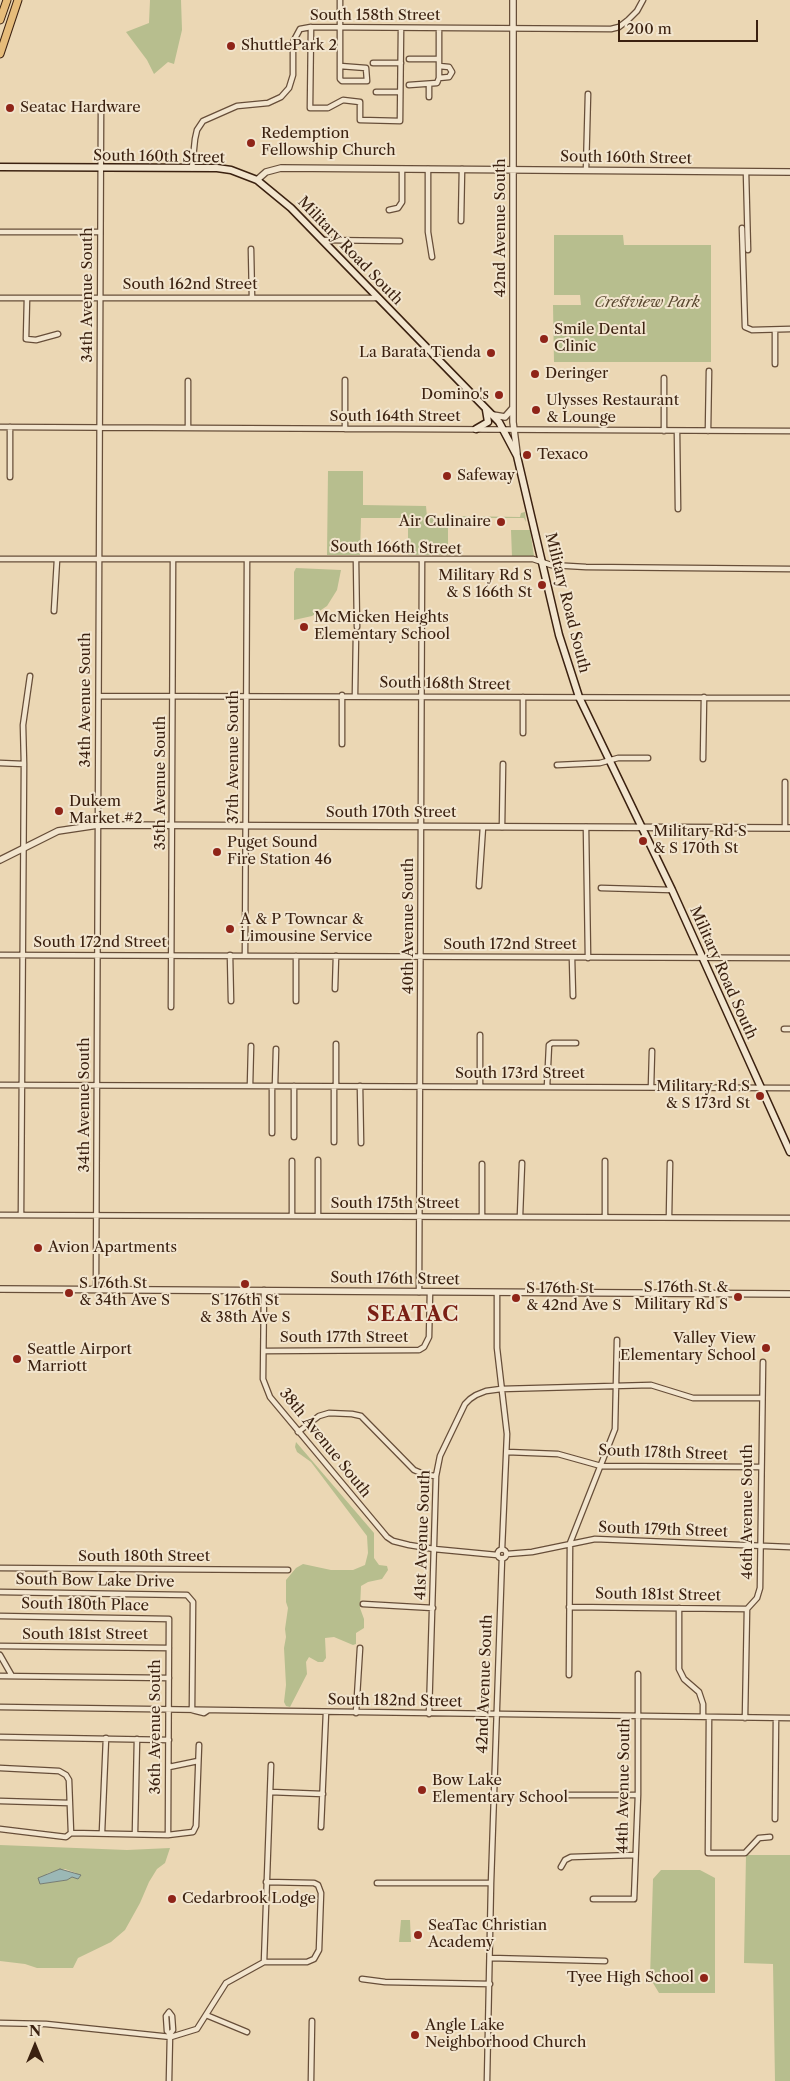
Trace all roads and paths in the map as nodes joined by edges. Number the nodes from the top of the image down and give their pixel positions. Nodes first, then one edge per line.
1 (7, 0) edge
2 (18, 0) edge
3 (340, 0) edge
4 (513, 0) edge
5 (643, 0) edge
6 (0, 20) edge
7 (312, 27) junction
8 (340, 28) junction
9 (513, 28) junction
10 (401, 29) junction
11 (439, 29) junction
12 (0, 54) edge
13 (408, 59) dead end
14 (439, 59) junction
15 (373, 62) dead end
16 (401, 63) junction
17 (340, 66) junction
18 (439, 66) junction
19 (438, 80) junction
20 (409, 85) dead end
21 (429, 85) junction
22 (376, 92) dead end
23 (400, 92) junction
24 (588, 94) dead end
25 (429, 97) dead end
26 (101, 111) dead end
27 (0, 167) edge
28 (100, 168) junction
29 (192, 168) junction
30 (428, 168) junction
31 (462, 168) junction
32 (402, 169) junction
33 (512, 169) junction
34 (586, 170) junction
35 (746, 172) junction
36 (790, 172) edge
37 (257, 180) junction
38 (389, 210) dead end
39 (461, 220) dead end
40 (742, 228) dead end
41 (0, 232) edge
42 (100, 232) junction
43 (322, 240) junction
44 (400, 241) dead end
45 (251, 249) dead end
46 (748, 250) dead end
47 (432, 257) dead end
48 (0, 298) edge
49 (27, 298) junction
50 (101, 298) junction
51 (252, 298) junction
52 (379, 298) junction
53 (775, 330) junction
54 (790, 330) edge
55 (58, 334) dead end
56 (775, 364) dead end
57 (709, 372) dead end
58 (664, 378) dead end
59 (345, 380) dead end
60 (188, 381) dead end
61 (485, 406) junction
62 (513, 407) junction
63 (493, 415) junction
64 (100, 427) junction
65 (0, 428) edge
66 (10, 428) junction
67 (188, 428) junction
68 (345, 429) junction
69 (476, 429) junction
70 (504, 430) junction
71 (513, 430) junction
72 (664, 431) junction
73 (677, 431) junction
74 (708, 431) junction
75 (790, 432) edge
76 (518, 456) junction
77 (10, 477) dead end
78 (678, 509) dead end
79 (0, 558) edge
80 (173, 559) junction
81 (57, 560) junction
82 (99, 560) junction
83 (247, 560) junction
84 (356, 560) junction
85 (422, 560) junction
86 (542, 562) junction
87 (790, 568) edge
88 (54, 611) dead end
89 (356, 627) dead end
90 (356, 634) dead end
91 (30, 676) dead end
92 (247, 695) junction
93 (342, 695) junction
94 (355, 695) junction
95 (99, 696) junction
96 (174, 696) junction
97 (421, 696) junction
98 (523, 697) junction
99 (579, 697) junction
100 (704, 697) junction
101 (790, 698) edge
102 (523, 733) dead end
103 (342, 744) dead end
104 (648, 758) dead end
105 (704, 759) dead end
106 (609, 760) junction
107 (0, 763) edge
108 (24, 764) junction
109 (503, 764) dead end
110 (556, 765) dead end
111 (784, 782) dead end
112 (98, 825) junction
113 (173, 825) junction
114 (246, 825) junction
115 (421, 826) junction
116 (641, 826) junction
117 (483, 827) junction
118 (502, 827) junction
119 (586, 827) junction
120 (787, 828) edge
121 (23, 849) junction
122 (0, 860) edge
123 (479, 886) dead end
124 (601, 888) dead end
125 (672, 890) junction
126 (0, 955) edge
127 (22, 955) junction
128 (172, 955) junction
129 (230, 955) junction
130 (98, 956) junction
131 (245, 956) junction
132 (296, 956) junction
133 (336, 956) junction
134 (421, 958) junction
135 (572, 958) junction
136 (588, 958) junction
137 (702, 958) junction
138 (790, 958) edge
139 (335, 990) dead end
140 (573, 996) dead end
141 (296, 1000) dead end
142 (231, 1001) dead end
143 (171, 1008) dead end
144 (480, 1035) dead end
145 (576, 1043) dead end
146 (336, 1044) dead end
147 (251, 1046) dead end
148 (276, 1049) dead end
149 (652, 1051) dead end
150 (0, 1085) edge
151 (21, 1085) junction
152 (97, 1085) junction
153 (250, 1086) junction
154 (274, 1086) junction
155 (294, 1086) junction
156 (335, 1086) junction
157 (360, 1086) junction
158 (420, 1086) junction
159 (480, 1086) junction
160 (547, 1087) junction
161 (652, 1087) junction
162 (761, 1087) junction
163 (790, 1088) edge
164 (272, 1133) dead end
165 (294, 1136) dead end
166 (334, 1142) dead end
167 (361, 1143) dead end
168 (790, 1152) edge
169 (318, 1160) dead end
170 (292, 1161) dead end
171 (606, 1161) dead end
172 (670, 1162) dead end
173 (522, 1163) dead end
174 (482, 1164) dead end
175 (0, 1215) edge
176 (21, 1215) junction
177 (97, 1216) junction
178 (292, 1216) junction
179 (318, 1216) junction
180 (420, 1216) junction
181 (482, 1216) junction
182 (520, 1216) junction
183 (605, 1216) junction
184 (670, 1217) junction
185 (790, 1218) edge
186 (0, 1289) edge
187 (96, 1289) junction
188 (264, 1290) junction
189 (420, 1292) junction
190 (430, 1292) junction
191 (497, 1293) junction
192 (790, 1294) edge
193 (617, 1340) dead end
194 (264, 1351) junction
195 (763, 1362) dead end
196 (617, 1386) junction
197 (501, 1389) junction
198 (761, 1398) junction
199 (298, 1432) junction
200 (506, 1452) junction
201 (601, 1466) junction
202 (761, 1467) junction
203 (436, 1476) junction
204 (570, 1543) junction
205 (760, 1547) junction
206 (790, 1547) edge
207 (434, 1549) junction
208 (502, 1550) junction
209 (507, 1554) junction
210 (497, 1555) junction
211 (502, 1558) junction
212 (0, 1568) edge
213 (288, 1570) dead end
214 (0, 1592) edge
215 (362, 1604) dead end
216 (570, 1607) junction
217 (433, 1608) junction
218 (679, 1608) junction
219 (747, 1609) junction
220 (0, 1616) edge
221 (169, 1619) joint
222 (0, 1646) edge
223 (169, 1648) junction
224 (360, 1648) dead end
225 (0, 1656) edge
226 (569, 1674) dead end
227 (638, 1674) dead end
228 (0, 1676) edge
229 (12, 1676) junction
230 (169, 1678) junction
231 (0, 1707) edge
232 (169, 1709) junction
233 (192, 1710) junction
234 (326, 1712) junction
235 (356, 1713) junction
236 (429, 1714) junction
237 (496, 1714) junction
238 (638, 1716) junction
239 (706, 1717) junction
240 (745, 1718) junction
241 (776, 1718) junction
242 (790, 1718) edge
243 (0, 1737) edge
244 (106, 1738) junction
245 (137, 1739) junction
246 (169, 1740) junction
247 (199, 1745) dead end
248 (198, 1761) junction
249 (270, 1765) dead end
250 (169, 1767) junction
251 (0, 1768) edge
252 (270, 1792) junction
253 (323, 1794) junction
254 (568, 1795) dead end
255 (638, 1795) junction
256 (0, 1801) edge
257 (69, 1803) junction
258 (775, 1819) dead end
259 (322, 1827) dead end
260 (0, 1829) edge
261 (102, 1832) junction
262 (71, 1833) junction
263 (135, 1833) junction
264 (168, 1834) junction
265 (770, 1837) dead end
266 (634, 1855) junction
267 (561, 1867) dead end
268 (266, 1882) junction
269 (377, 1883) dead end
270 (491, 1883) junction
271 (593, 1899) dead end
272 (490, 1958) junction
273 (605, 1961) dead end
274 (264, 1962) junction
275 (362, 1979) dead end
276 (490, 1984) junction
277 (206, 2015) junction
278 (312, 2020) dead end
279 (0, 2023) edge
280 (248, 2032) dead end
281 (170, 2036) junction
282 (169, 2081) edge
283 (311, 2081) edge
284 (487, 2081) edge

1 - 6 main road
2 - 12 main road
3 - 8 street
4 - 9 street, 42nd Avenue South
5 - 9 street, South 158th Street
7 - 8 street, South 158th Street
7 - 23 street
7 - 29 street, South 158th Street
8 - 10 street, South 158th Street
8 - 17 street
9 - 11 street, South 158th Street
9 - 33 street, 42nd Avenue South
10 - 11 street, South 158th Street
10 - 16 street
11 - 14 street
13 - 14 street
14 - 18 street
15 - 16 street
16 - 23 street
17 - 17 street
18 - 19 street
18 - 19 street
19 - 21 street
20 - 21 street
21 - 25 street
22 - 23 street
24 - 34 street
26 - 28 street, 34th Avenue South
27 - 28 main road, South 160th Street
28 - 29 main road, South 160th Street
28 - 42 street, 34th Avenue South
29 - 37 main road, South 160th Street
30 - 31 street, South 160th Street
30 - 32 street, South 160th Street
30 - 47 street
31 - 33 street, South 160th Street
31 - 39 street
32 - 37 street, South 160th Street
32 - 38 street
33 - 34 street, South 160th Street
33 - 62 street, 42nd Avenue South
34 - 35 street, South 160th Street
35 - 36 street, South 160th Street
35 - 46 street
37 - 43 main road, Military Road South
40 - 53 street
41 - 42 street
42 - 50 street, 34th Avenue South
43 - 44 street
43 - 52 main road, Military Road South
45 - 51 street
48 - 49 street, South 162nd Street
49 - 50 street, South 162nd Street
49 - 55 street
50 - 51 street, South 162nd Street
50 - 64 street, 34th Avenue South
51 - 52 street, South 162nd Street
52 - 61 main road, Military Road South
53 - 54 street
53 - 56 street
57 - 74 street
58 - 72 street
59 - 68 street
60 - 67 street
61 - 63 main road, Military Road South
61 - 69 main road
62 - 63 street
62 - 71 street, 42nd Avenue South
63 - 70 main road, Military Road South
64 - 66 street, South 164th Street
64 - 67 street, South 164th Street
64 - 82 street, 34th Avenue South
65 - 66 street, South 164th Street
66 - 77 street
67 - 68 street, South 164th Street
68 - 69 street, South 164th Street
69 - 70 street, South 164th Street
70 - 71 street, South 164th Street
70 - 76 main road, Military Road South
71 - 72 street, South 164th Street
71 - 76 street, 42nd Avenue South
72 - 73 street, South 164th Street
73 - 74 street, South 164th Street
73 - 78 street
74 - 75 street, South 164th Street
76 - 86 main road, Military Road South
79 - 81 street, South 166th Street
80 - 82 street, South 166th Street
80 - 83 street, South 166th Street
80 - 96 street, 35th Avenue South
81 - 82 street, South 166th Street
81 - 88 street
82 - 95 street, 34th Avenue South
83 - 84 street, South 166th Street
83 - 92 street, 37th Avenue South
84 - 85 street, South 166th Street
84 - 89 street
85 - 86 street, South 166th Street
85 - 97 street, 40th Avenue South
86 - 87 street, South 166th Street
86 - 99 main road, Military Road South
90 - 94 street
91 - 108 street
92 - 93 street, South 168th Street
92 - 96 street, South 168th Street
92 - 114 street, 37th Avenue South
93 - 94 street, South 168th Street
93 - 103 street
94 - 97 street, South 168th Street
95 - 96 street, South 168th Street
95 - 112 street, 34th Avenue South
96 - 113 street, 35th Avenue South
97 - 98 street, South 168th Street
97 - 115 street, 40th Avenue South
98 - 99 street, South 168th Street
98 - 102 street
99 - 100 street, South 168th Street
99 - 106 main road, Military Road South
100 - 101 street, South 168th Street
100 - 105 street
104 - 106 street
106 - 110 street
106 - 116 main road, Military Road South
107 - 108 street
108 - 121 street
109 - 118 street
111 - 120 street
112 - 113 street, South 170th Street
112 - 121 street, South 170th Street
112 - 130 street, 34th Avenue South
113 - 114 street, South 170th Street
113 - 128 street, 35th Avenue South
114 - 115 street, South 170th Street
114 - 131 street, 37th Avenue South
115 - 117 street, South 170th Street
115 - 134 street, 40th Avenue South
116 - 119 street, South 170th Street
116 - 120 street, South 170th Street
116 - 125 main road, Military Road South
117 - 118 street, South 170th Street
117 - 123 street
118 - 119 street, South 170th Street
119 - 136 street
121 - 122 street, South 170th Street
121 - 127 street
124 - 125 street
125 - 137 main road, Military Road South
126 - 127 street, South 172nd Street
127 - 130 street, South 172nd Street
127 - 151 street
128 - 129 street, South 172nd Street
128 - 130 street, South 172nd Street
128 - 143 street, 35th Avenue South
129 - 131 street, South 172nd Street
129 - 142 street
130 - 152 street, 34th Avenue South
131 - 132 street, South 172nd Street
132 - 133 street, South 172nd Street
132 - 141 street
133 - 134 street, South 172nd Street
133 - 139 street
134 - 135 street, South 172nd Street
134 - 158 street, 40th Avenue South
135 - 136 street, South 172nd Street
135 - 140 street
136 - 137 street, South 172nd Street
137 - 138 street, South 172nd Street
137 - 162 main road, Military Road South
144 - 159 street
145 - 160 street
146 - 156 street
147 - 153 street
148 - 154 street
149 - 161 street
150 - 151 street, South 173rd Street
151 - 152 street, South 173rd Street
151 - 176 street
152 - 153 street, South 173rd Street
152 - 177 street, 34th Avenue South
153 - 154 street, South 173rd Street
154 - 155 street, South 173rd Street
154 - 164 street
155 - 156 street, South 173rd Street
155 - 165 street
156 - 157 street, South 173rd Street
156 - 166 street
157 - 158 street, South 173rd Street
157 - 167 street
158 - 159 street, South 173rd Street
158 - 180 street, 40th Avenue South
159 - 160 street, South 173rd Street
160 - 161 street, South 173rd Street
161 - 162 street, South 173rd Street
162 - 163 street, South 173rd Street
162 - 168 main road, Military Road South
169 - 179 street
170 - 178 street
171 - 183 street
172 - 184 street
173 - 182 street
174 - 181 street
175 - 176 street, South 175th Street
176 - 177 street, South 175th Street
177 - 178 street, South 175th Street
177 - 187 street, 34th Avenue South
178 - 179 street, South 175th Street
179 - 180 street, South 175th Street
180 - 181 street, South 175th Street
180 - 189 street, 40th Avenue South
181 - 182 street, South 175th Street
182 - 183 street, South 175th Street
183 - 184 street, South 175th Street
184 - 185 street, South 175th Street
186 - 187 street, South 176th Street
187 - 188 street, South 176th Street
188 - 189 street, South 176th Street
188 - 194 street, 38th Avenue South
189 - 190 street, South 176th Street
190 - 191 street, South 176th Street
190 - 194 street, South 177th Street
191 - 192 street, South 176th Street
191 - 197 street
193 - 196 street
194 - 199 street, 38th Avenue South
195 - 198 street, 46th Avenue South
196 - 197 street
196 - 198 street
196 - 201 street
197 - 200 street
197 - 203 street, 41st Avenue South
198 - 202 street, 46th Avenue South
199 - 203 street
199 - 207 street, 38th Avenue South
200 - 201 street, South 178th Street
200 - 208 street
201 - 202 street, South 178th Street
201 - 204 street
202 - 205 street, 46th Avenue South
203 - 207 street, 41st Avenue South
204 - 205 street, South 179th Street
204 - 209 street, South 179th Street
204 - 216 street
205 - 206 street, South 179th Street
205 - 219 street, 46th Avenue South
207 - 210 street
207 - 217 street, 41st Avenue South
208 - 209 street
208 - 210 street
209 - 211 street
210 - 211 street
211 - 237 street, 42nd Avenue South
212 - 213 street, South 180th Street
214 - 233 street, South Bow Lake Drive
215 - 217 street
216 - 218 street, South 181st Street
216 - 226 street
217 - 236 street, 41st Avenue South
218 - 219 street, South 181st Street
218 - 239 street
219 - 240 street
220 - 221 street, South 180th Place
221 - 223 street, 36th Avenue South
222 - 223 street, South 181st Street
223 - 230 street, 36th Avenue South
224 - 235 street
225 - 229 street
227 - 238 street, 44th Avenue South
228 - 229 street
229 - 230 street
230 - 232 street, 36th Avenue South
231 - 232 street
232 - 233 street
232 - 246 street, 36th Avenue South
233 - 234 street, South 182nd Street
234 - 235 street, South 182nd Street
234 - 253 street
235 - 236 street, South 182nd Street
236 - 237 street, South 182nd Street
237 - 238 street, South 182nd Street
237 - 270 street, 42nd Avenue South
238 - 239 street, South 182nd Street
238 - 255 street, 44th Avenue South
239 - 240 street, South 182nd Street
239 - 265 street
240 - 241 street, South 182nd Street
241 - 242 street, South 182nd Street
241 - 258 street
243 - 244 street
244 - 245 street
244 - 261 street
245 - 246 street
245 - 263 street
246 - 250 street, 36th Avenue South
247 - 248 street
248 - 250 street
248 - 264 street
249 - 252 street
250 - 264 street, 36th Avenue South
251 - 257 street
252 - 253 street
252 - 268 street
253 - 259 street
254 - 255 street
255 - 266 street, 44th Avenue South
256 - 257 street
257 - 262 street
260 - 262 street
261 - 262 street
261 - 263 street
263 - 264 street
266 - 267 street
266 - 271 street, 44th Avenue South
268 - 274 street
268 - 274 street
269 - 270 street
270 - 272 street, 42nd Avenue South
272 - 273 street
272 - 276 street, 42nd Avenue South
274 - 277 street
275 - 276 street
276 - 284 street, 42nd Avenue South
277 - 280 street
277 - 281 street
278 - 283 street
279 - 281 street
281 - 282 street

